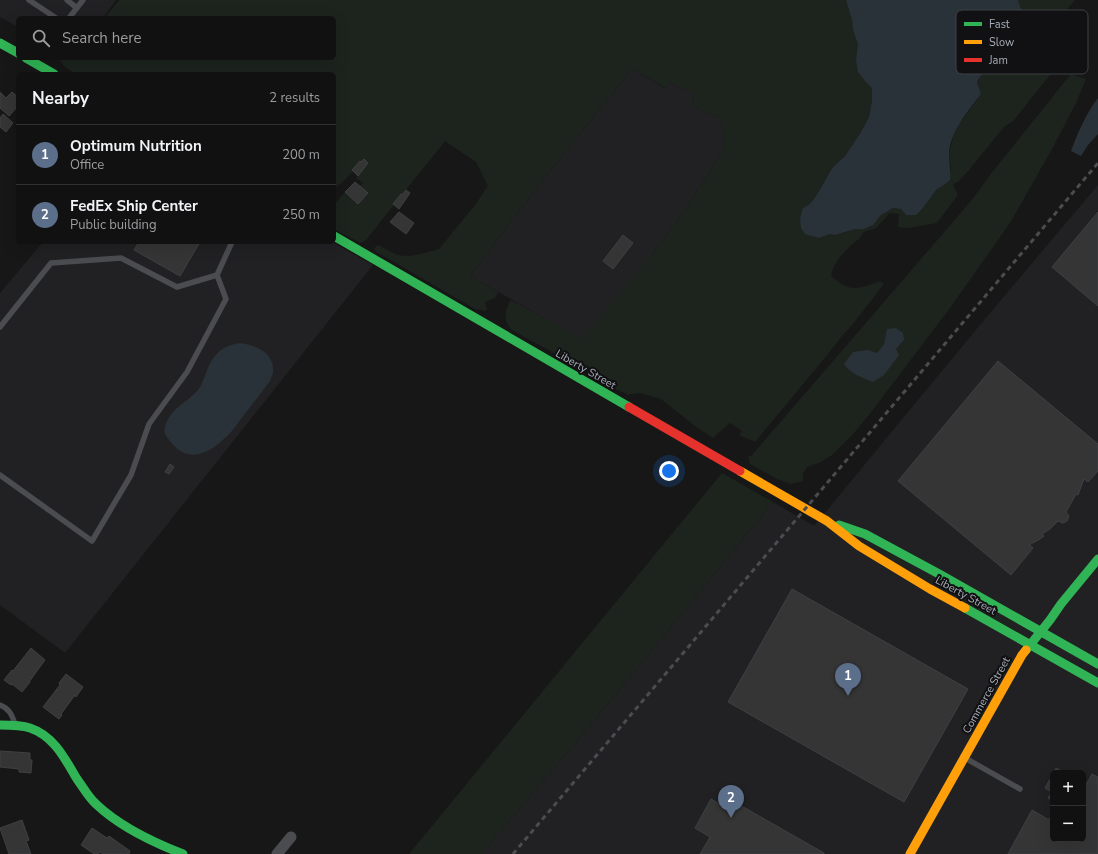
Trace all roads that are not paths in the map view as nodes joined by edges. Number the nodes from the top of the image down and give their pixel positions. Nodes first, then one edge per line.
1 (29, 0) edge
2 (67, 0) edge
3 (83, 0) edge
4 (77, 8) junction
5 (53, 16) edge
6 (71, 16) edge
7 (0, 43) edge
8 (16, 52) edge
9 (37, 61) edge
10 (51, 72) edge
11 (336, 237) edge
12 (231, 244) edge
13 (217, 275) junction
14 (0, 327) edge
15 (0, 475) edge
16 (827, 521) junction
17 (1098, 559) edge
18 (1040, 632) junction
19 (1030, 645) junction
20 (1098, 664) edge
21 (1098, 683) edge
22 (0, 705) edge
23 (15, 724) junction
24 (0, 725) edge
25 (964, 757) junction
26 (1020, 789) dead end
27 (291, 837) dead end
28 (183, 854) edge
29 (277, 854) edge
30 (910, 854) edge

1 - 5 lane
2 - 4 lane
3 - 4 lane
4 - 6 lane
7 - 8 street
9 - 10 street
11 - 16 street, Liberty Street
12 - 13 lane
13 - 14 lane
13 - 15 lane
16 - 18 street, Liberty Street
16 - 19 street, Liberty Street
17 - 18 street, Commerce Street
18 - 19 street, Commerce Street
18 - 20 street, Liberty Street
19 - 21 street, Liberty Street
19 - 25 street, Commerce Street
22 - 23 lane
23 - 24 street
23 - 28 street
25 - 26 lane
25 - 30 street, Commerce Street
27 - 29 street

